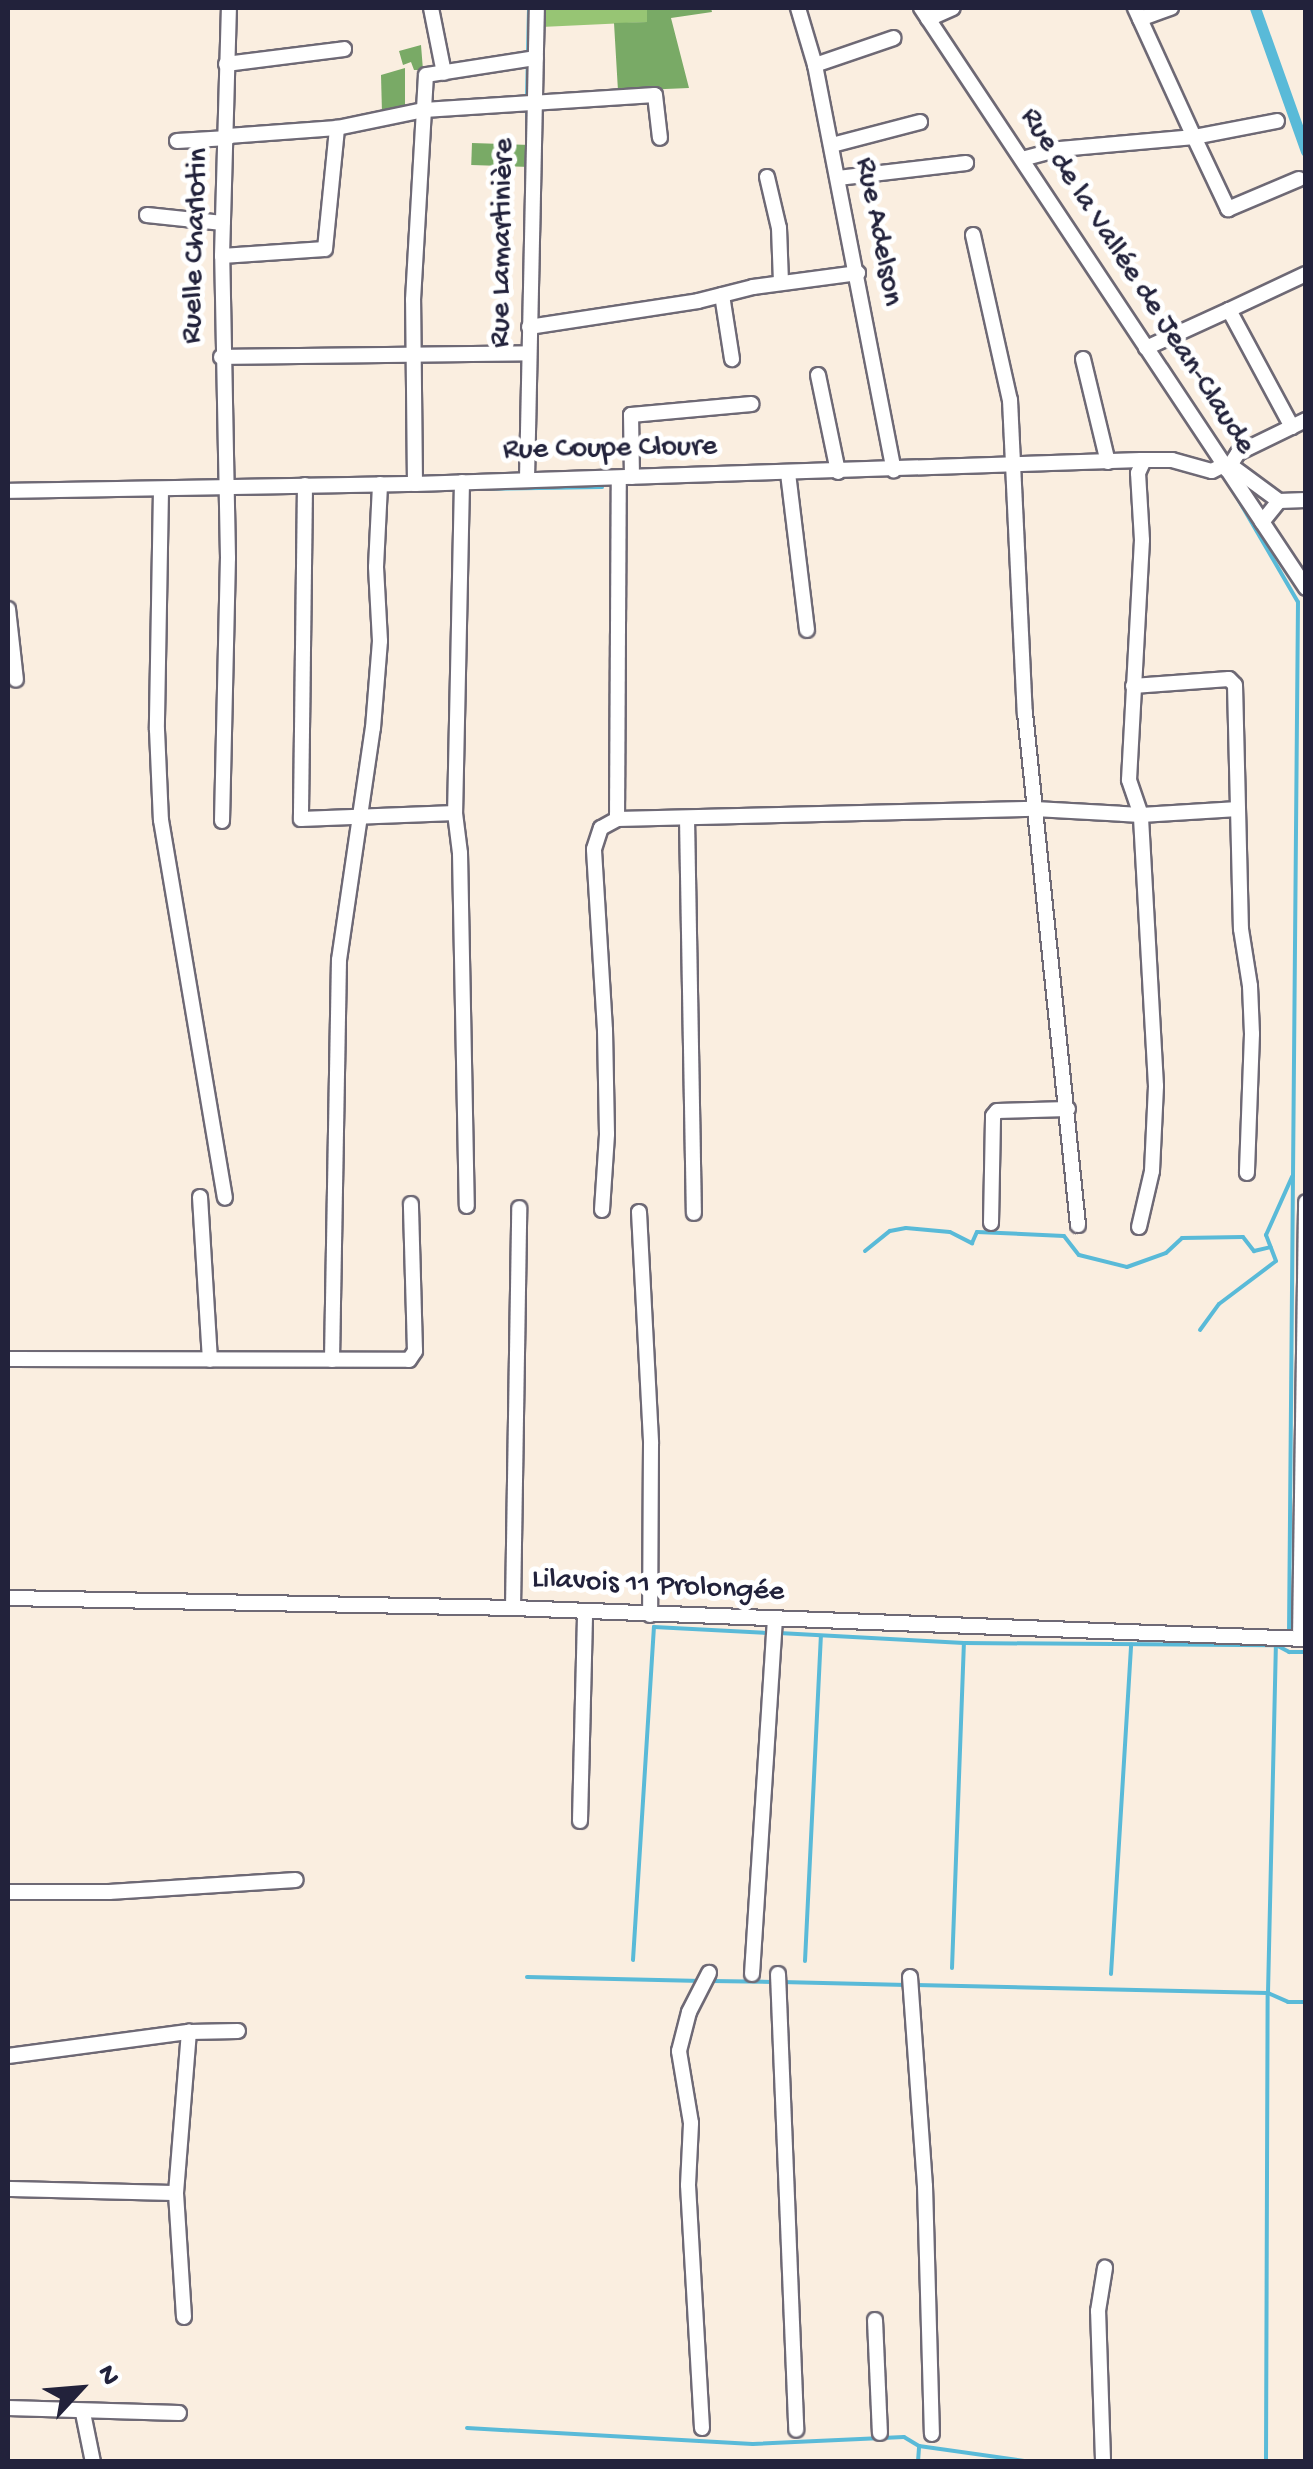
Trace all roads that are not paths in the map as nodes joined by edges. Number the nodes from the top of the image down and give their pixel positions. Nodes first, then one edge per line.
1 (229, 8) edge
2 (431, 8) edge
3 (537, 8) edge
4 (798, 8) edge
5 (954, 8) edge
6 (1171, 8) edge
7 (1137, 13) edge
8 (924, 14) edge
9 (894, 38) dead end
10 (344, 49) dead end
11 (530, 59) junction
12 (226, 64) junction
13 (815, 65) junction
14 (444, 72) junction
15 (535, 103) junction
16 (424, 110) junction
17 (1277, 121) dead end
18 (920, 122) dead end
19 (337, 128) junction
20 (228, 137) junction
21 (1194, 137) junction
22 (660, 138) dead end
23 (177, 141) dead end
24 (832, 146) junction
25 (1022, 159) junction
26 (966, 163) dead end
27 (767, 177) dead end
28 (838, 178) junction
29 (1299, 179) dead end
30 (147, 214) dead end
31 (223, 223) junction
32 (974, 235) dead end
33 (222, 256) junction
34 (858, 273) junction
35 (1306, 274) edge
36 (781, 283) junction
37 (722, 295) junction
38 (1228, 310) junction
39 (529, 327) junction
40 (1146, 348) junction
41 (528, 353) junction
42 (413, 355) junction
43 (221, 358) junction
44 (732, 359) dead end
45 (1084, 359) dead end
46 (818, 375) dead end
47 (752, 404) dead end
48 (1299, 423) edge
49 (1144, 460) junction
50 (1108, 462) junction
51 (1013, 466) junction
52 (1223, 467) junction
53 (894, 470) junction
54 (838, 472) junction
55 (788, 473) junction
56 (626, 477) junction
57 (527, 479) junction
58 (462, 482) junction
59 (380, 484) junction
60 (415, 484) junction
61 (225, 486) junction
62 (305, 486) junction
63 (160, 490) junction
64 (8, 491) edge
65 (1306, 500) edge
66 (1279, 502) junction
67 (1262, 522) junction
68 (1306, 588) edge
69 (8, 608) edge
70 (808, 630) dead end
71 (16, 680) dead end
72 (1133, 686) junction
73 (1035, 809) junction
74 (1238, 809) junction
75 (455, 814) junction
76 (1141, 814) junction
77 (361, 815) junction
78 (687, 818) junction
79 (617, 819) junction
80 (222, 821) dead end
81 (1068, 1109) junction
82 (1247, 1173) dead end
83 (200, 1197) dead end
84 (224, 1198) dead end
85 (1306, 1202) edge
86 (411, 1204) dead end
87 (467, 1206) dead end
88 (519, 1208) dead end
89 (602, 1210) dead end
90 (640, 1212) dead end
91 (694, 1213) dead end
92 (991, 1222) dead end
93 (1078, 1225) dead end
94 (1138, 1227) dead end
95 (1305, 1277) edge
96 (8, 1358) edge
97 (210, 1360) junction
98 (332, 1360) junction
99 (8, 1598) edge
100 (512, 1608) junction
101 (586, 1611) junction
102 (650, 1615) junction
103 (775, 1620) junction
104 (1302, 1639) edge
105 (580, 1821) dead end
106 (296, 1880) dead end
107 (8, 1892) edge
108 (709, 1973) dead end
109 (752, 1974) dead end
110 (778, 1974) dead end
111 (910, 1977) dead end
112 (238, 2030) dead end
113 (189, 2032) junction
114 (8, 2056) edge
115 (8, 2190) edge
116 (176, 2193) junction
117 (1106, 2268) dead end
118 (184, 2317) dead end
119 (874, 2320) dead end
120 (8, 2408) edge
121 (84, 2413) junction
122 (179, 2413) dead end
123 (702, 2428) dead end
124 (796, 2430) dead end
125 (880, 2433) dead end
126 (932, 2434) dead end
127 (1103, 2460) edge
128 (93, 2462) edge

1 - 12 street, Ruelle Charlotin
2 - 14 street
3 - 11 street, Rue Lamartinière
4 - 13 street, Rue Adelson
5 - 8 street
6 - 7 street
7 - 21 street
8 - 25 street, Rue de la Vallée de Jean-Claude
9 - 13 street
10 - 12 street
11 - 14 street
11 - 15 street, Rue Lamartinière
12 - 20 street, Ruelle Charlotin
13 - 24 street, Rue Adelson
14 - 16 street
15 - 16 street
15 - 22 street
15 - 39 street, Rue Lamartinière
16 - 19 street
16 - 42 street
17 - 21 street
18 - 24 street
19 - 20 street
19 - 33 street
20 - 23 street
20 - 31 street, Ruelle Charlotin
21 - 25 street
21 - 29 street
24 - 28 street, Rue Adelson
25 - 40 street, Rue de la Vallée de Jean-Claude
26 - 28 street
27 - 36 street
28 - 34 street, Rue Adelson
30 - 31 street
31 - 33 street, Ruelle Charlotin
32 - 51 street
33 - 43 street, Ruelle Charlotin
34 - 36 street
34 - 53 street, Rue Adelson
35 - 38 street
36 - 37 street
37 - 39 street
37 - 44 street
38 - 40 street
38 - 48 street
39 - 41 street, Rue Lamartinière
40 - 52 street, Rue de la Vallée de Jean-Claude
41 - 42 street
41 - 57 street, Rue Lamartinière
42 - 43 street
42 - 60 street
43 - 61 street, Ruelle Charlotin
45 - 50 street
46 - 54 street
47 - 56 street
48 - 52 street
49 - 50 street, Rue Coupe Cloure
49 - 52 street, Rue Coupe Cloure
49 - 72 street
50 - 51 street, Rue Coupe Cloure
51 - 53 street, Rue Coupe Cloure
51 - 73 street
52 - 66 street
52 - 67 street, Rue de la Vallée de Jean-Claude
53 - 54 street, Rue Coupe Cloure
54 - 55 street, Rue Coupe Cloure
55 - 56 street, Rue Coupe Cloure
55 - 70 street
56 - 57 street, Rue Coupe Cloure
56 - 79 street
57 - 58 street, Rue Coupe Cloure
58 - 60 street, Rue Coupe Cloure
58 - 75 street
59 - 60 street, Rue Coupe Cloure
59 - 62 street, Rue Coupe Cloure
59 - 77 street
61 - 62 street, Rue Coupe Cloure
61 - 63 street, Rue Coupe Cloure
61 - 80 street, Ruelle Charlotin
62 - 77 street
63 - 64 street, Rue Coupe Cloure
63 - 84 street
65 - 66 street
66 - 67 street
67 - 68 street, Rue de la Vallée de Jean-Claude
69 - 71 street
72 - 74 street
72 - 76 street
73 - 76 street
73 - 78 street
73 - 81 street
74 - 76 street
74 - 82 street
75 - 77 street
75 - 87 street
76 - 94 street
77 - 98 street
78 - 79 street
78 - 91 street
79 - 89 street
81 - 92 street
81 - 93 street
83 - 97 street
85 - 95 street
86 - 98 street
88 - 100 street
90 - 102 street
95 - 104 street
96 - 97 street
97 - 98 street
99 - 100 street, Lilavois 11 Prolongée
100 - 101 street, Lilavois 11 Prolongée
101 - 102 street, Lilavois 11 Prolongée
101 - 105 street
102 - 103 street, Lilavois 11 Prolongée
103 - 104 street, Lilavois 11 Prolongée
103 - 109 street
106 - 107 street
108 - 123 street
110 - 124 street
111 - 126 street
112 - 113 street
113 - 114 street
113 - 116 street
115 - 116 street
116 - 118 street
117 - 127 street
119 - 125 street
120 - 121 street
121 - 122 street
121 - 128 street

